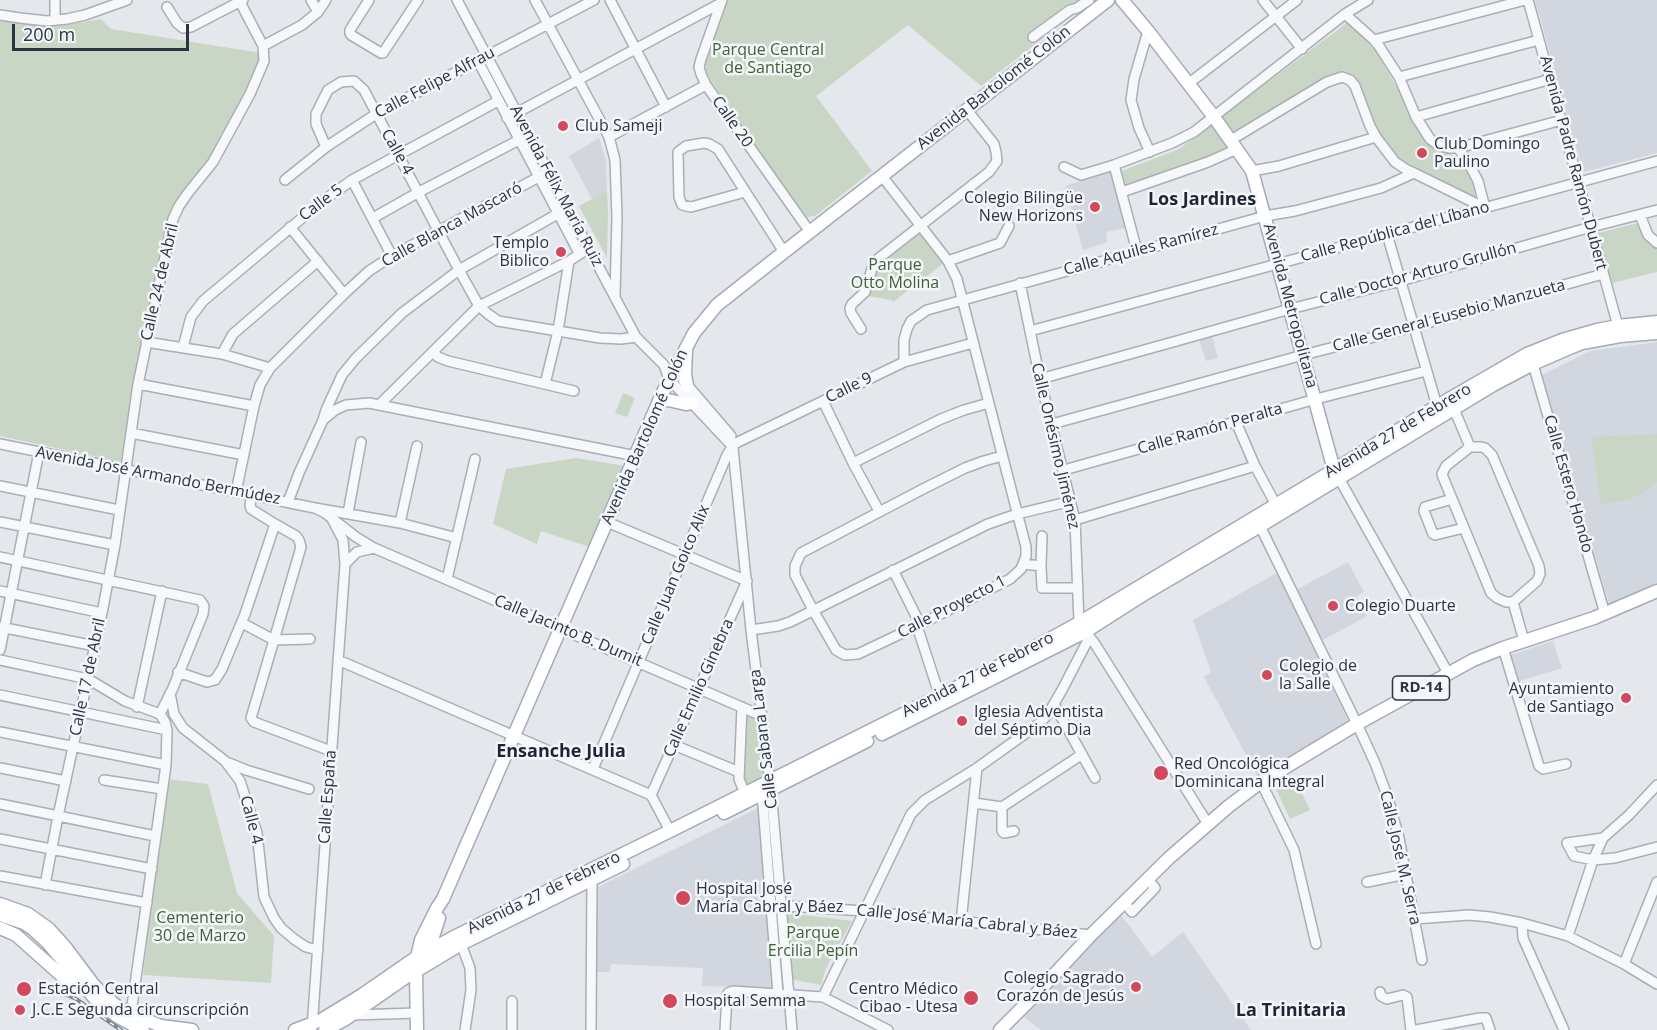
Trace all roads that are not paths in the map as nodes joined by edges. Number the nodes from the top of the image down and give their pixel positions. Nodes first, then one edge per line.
1 (55, 0) edge
2 (127, 0) edge
3 (240, 0) edge
4 (311, 0) edge
5 (326, 0) edge
6 (369, 0) edge
7 (418, 0) edge
8 (457, 0) edge
9 (535, 0) edge
10 (594, 0) edge
11 (610, 0) edge
12 (1108, 0) edge
13 (1122, 0) edge
14 (1263, 0) edge
15 (1297, 0) edge
16 (1368, 0) edge
17 (1526, 0) edge
18 (722, 1) edge
19 (105, 4) edge
20 (1089, 5) edge
21 (166, 7) dead end
22 (318, 12) junction
23 (1345, 14) junction
24 (0, 15) edge
25 (1276, 16) junction
26 (55, 20) junction
27 (548, 25) junction
28 (1148, 31) junction
29 (1033, 37) dead end
30 (1374, 40) junction
31 (1539, 40) junction
32 (263, 46) junction
33 (635, 49) junction
34 (1302, 49) junction
35 (487, 56) junction
36 (478, 61) junction
37 (1399, 77) junction
38 (1551, 79) junction
39 (578, 80) junction
40 (1188, 84) junction
41 (706, 85) junction
42 (498, 101) junction
43 (666, 107) junction
44 (967, 110) junction
45 (517, 113) junction
46 (376, 114) junction
47 (1214, 117) junction
48 (1416, 117) junction
49 (507, 118) junction
50 (1562, 120) junction
51 (609, 137) junction
52 (1376, 138) junction
53 (519, 140) junction
54 (1234, 145) junction
55 (326, 147) junction
56 (1458, 148) junction
57 (1150, 152) junction
58 (398, 155) junction
59 (1657, 162) edge
60 (1114, 165) junction
61 (1064, 167) dead end
62 (1252, 171) junction
63 (548, 172) junction
64 (1414, 173) junction
65 (882, 176) junction
66 (539, 177) junction
67 (285, 180) dead end
68 (352, 180) junction
69 (1579, 183) junction
70 (419, 192) junction
71 (745, 192) junction
72 (1122, 192) junction
73 (568, 208) junction
74 (1485, 208) junction
75 (1657, 210) edge
76 (558, 214) junction
77 (1640, 215) junction
78 (1265, 216) junction
79 (372, 218) junction
80 (920, 225) junction
81 (1009, 226) dead end
82 (290, 227) junction
83 (1591, 227) junction
84 (439, 232) junction
85 (810, 232) junction
86 (1387, 234) junction
87 (1657, 243) edge
88 (589, 248) junction
89 (1137, 251) junction
90 (784, 252) junction
91 (579, 254) junction
92 (392, 256) junction
93 (318, 261) junction
94 (569, 261) junction
95 (948, 261) junction
96 (1277, 263) junction
97 (459, 270) junction
98 (1603, 274) junction
99 (1400, 281) junction
100 (1020, 283) junction
101 (344, 294) junction
102 (615, 298) junction
103 (964, 300) junction
104 (479, 306) junction
105 (1290, 309) junction
106 (1657, 322) edge
107 (1413, 327) junction
108 (861, 329) dead end
109 (558, 331) junction
110 (1619, 331) junction
111 (1030, 332) junction
112 (1657, 333) edge
113 (636, 337) junction
114 (146, 342) junction
115 (973, 343) junction
116 (183, 347) junction
117 (685, 347) junction
118 (433, 352) junction
119 (222, 354) junction
120 (1303, 355) junction
121 (1530, 359) junction
122 (904, 362) junction
123 (270, 368) junction
124 (669, 371) junction
125 (1426, 371) junction
126 (1040, 378) junction
127 (138, 384) junction
128 (545, 384) junction
129 (687, 386) junction
130 (574, 391) dead end
131 (1316, 399) junction
132 (659, 401) junction
133 (823, 401) junction
134 (989, 403) junction
135 (692, 404) junction
136 (379, 405) junction
137 (254, 406) junction
138 (1437, 406) junction
139 (1454, 409) junction
140 (323, 420) junction
141 (1236, 423) junction
142 (1052, 424) junction
143 (131, 433) junction
144 (361, 442) dead end
145 (0, 444) edge
146 (417, 446) dead end
147 (734, 446) junction
148 (1470, 447) junction
149 (39, 452) junction
150 (244, 455) junction
151 (636, 456) junction
152 (1002, 456) junction
153 (476, 459) dead end
154 (853, 463) junction
155 (1255, 466) junction
156 (126, 470) junction
157 (1064, 470) junction
158 (1336, 475) junction
159 (0, 486) edge
160 (31, 492) junction
161 (236, 492) junction
162 (252, 495) junction
163 (1452, 499) junction
164 (1071, 501) junction
165 (288, 502) junction
166 (1276, 505) junction
167 (315, 508) junction
168 (119, 510) junction
169 (879, 512) junction
170 (348, 513) junction
171 (1017, 514) junction
172 (332, 519) junction
173 (1075, 520) junction
174 (0, 522) edge
175 (607, 522) junction
176 (400, 523) junction
177 (274, 525) junction
178 (1260, 526) junction
179 (24, 527) junction
180 (1464, 528) junction
181 (348, 532) junction
182 (1042, 536) dead end
183 (456, 538) junction
184 (115, 545) junction
185 (374, 548) junction
186 (685, 554) junction
187 (0, 557) edge
188 (18, 560) junction
189 (345, 564) junction
190 (1024, 564) junction
191 (1041, 566) junction
192 (893, 570) junction
193 (447, 579) junction
194 (108, 580) junction
195 (747, 581) junction
196 (1077, 588) junction
197 (0, 591) edge
198 (162, 591) junction
199 (1657, 591) edge
200 (11, 594) junction
201 (1657, 601) edge
202 (1513, 602) junction
203 (813, 610) junction
204 (102, 613) junction
205 (1605, 614) junction
206 (242, 623) junction
207 (918, 625) junction
208 (2, 627) edge
209 (561, 628) junction
210 (751, 630) junction
211 (1084, 631) junction
212 (310, 639) dead end
213 (274, 640) junction
214 (1524, 641) junction
215 (95, 646) junction
216 (1503, 648) junction
217 (0, 650) edge
218 (0, 660) edge
219 (338, 660) junction
220 (639, 662) junction
221 (178, 672) junction
222 (1448, 673) junction
223 (88, 680) junction
224 (699, 688) junction
225 (170, 693) junction
226 (0, 695) edge
227 (940, 700) junction
228 (1054, 704) junction
229 (137, 707) junction
230 (742, 707) junction
231 (80, 712) junction
232 (160, 714) junction
233 (762, 716) junction
234 (1357, 724) junction
235 (167, 730) junction
236 (0, 732) edge
237 (515, 736) junction
238 (674, 745) junction
239 (73, 747) junction
240 (332, 751) junction
241 (1081, 755) junction
242 (225, 761) junction
243 (1566, 764) dead end
244 (166, 765) junction
245 (0, 768) edge
246 (977, 768) junction
247 (593, 770) junction
248 (738, 772) junction
249 (1095, 778) dead end
250 (104, 780) dead end
251 (66, 781) junction
252 (1261, 782) junction
253 (770, 785) junction
254 (1657, 785) edge
255 (162, 789) junction
256 (309, 789) dead end
257 (753, 794) junction
258 (651, 795) junction
259 (974, 803) junction
260 (0, 804) edge
261 (1002, 807) junction
262 (58, 816) junction
263 (1208, 824) junction
264 (670, 831) junction
265 (1014, 831) dead end
266 (155, 836) junction
267 (1603, 838) junction
268 (0, 839) edge
269 (1657, 847) edge
270 (52, 849) junction
271 (1593, 860) junction
272 (152, 869) junction
273 (592, 874) junction
274 (1406, 874) junction
275 (0, 876) edge
276 (1367, 882) dead end
277 (1657, 882) edge
278 (45, 885) junction
279 (147, 903) junction
280 (0, 904) edge
281 (442, 904) junction
282 (776, 905) junction
283 (864, 911) junction
284 (0, 915) edge
285 (1415, 919) junction
286 (961, 921) junction
287 (1522, 923) junction
288 (0, 928) edge
289 (473, 928) junction
290 (1091, 935) junction
291 (1568, 936) junction
292 (461, 944) junction
293 (1316, 944) dead end
294 (318, 950) junction
295 (1422, 960) dead end
296 (422, 962) junction
297 (1624, 964) junction
298 (70, 983) junction
299 (396, 984) junction
300 (1657, 984) edge
301 (89, 986) junction
302 (1380, 992) dead end
303 (783, 994) junction
304 (416, 995) junction
305 (823, 998) junction
306 (512, 1001) dead end
307 (89, 1002) junction
308 (417, 1013) junction
309 (347, 1022) edge
310 (130, 1023) edge
311 (312, 1028) edge
312 (173, 1029) edge
313 (143, 1030) edge
314 (192, 1030) edge
315 (295, 1030) edge
316 (325, 1030) edge
317 (417, 1030) edge
318 (465, 1030) edge
319 (512, 1030) edge
320 (591, 1030) edge
321 (725, 1030) edge
322 (792, 1030) edge
323 (888, 1030) edge
324 (1000, 1030) edge
325 (1413, 1030) edge
326 (1490, 1030) edge
327 (1564, 1030) edge

1 - 26 street
2 - 19 street
3 - 21 street
3 - 32 street
4 - 22 street
5 - 22 street
6 - 7 street
8 - 35 street, Avenida Félix María Ruiz
9 - 27 street
10 - 27 street, Calle Felipe Alfrau
11 - 33 street
12 - 20 main road, Avenida Bartolomé Colón
13 - 28 main road, Avenida Metropolitana
14 - 25 street
15 - 25 street
16 - 23 street
17 - 30 street
17 - 31 street, Avenida Padre Ramón Dubert
18 - 33 street
18 - 41 street, Calle 20
19 - 26 street
20 - 29 street
20 - 44 main road, Avenida Bartolomé Colón
22 - 32 street
23 - 30 street
23 - 34 street
24 - 26 street
25 - 34 street
25 - 40 street
27 - 35 street, Calle Felipe Alfrau
27 - 39 street
28 - 40 main road, Avenida Metropolitana
28 - 57 street
30 - 37 street
31 - 37 street
31 - 38 street, Avenida Padre Ramón Dubert
32 - 114 street, Calle 24 de Abril
33 - 39 street
33 - 43 street
34 - 47 street
35 - 36 street, Calle Felipe Alfrau
35 - 45 street, Avenida Félix María Ruiz
36 - 42 street
36 - 46 street, Calle Felipe Alfrau
37 - 48 street
38 - 48 street
38 - 50 street, Avenida Padre Ramón Dubert
39 - 45 street
39 - 51 street
40 - 47 main road, Avenida Metropolitana
41 - 43 street
41 - 85 street, Calle 20
42 - 49 street
42 - 58 street, Calle 5
43 - 51 street
44 - 65 main road, Avenida Bartolomé Colón
44 - 80 street
45 - 49 street
45 - 63 street, Avenida Félix María Ruiz
46 - 55 street, Calle Felipe Alfrau
46 - 55 street, Calle 4
46 - 58 street, Calle 4
47 - 54 main road, Avenida Metropolitana
47 - 57 street
48 - 56 street
49 - 53 street
50 - 56 street
50 - 69 street, Avenida Padre Ramón Dubert
51 - 102 street
52 - 54 street
52 - 62 street
52 - 64 street
53 - 66 street
53 - 70 street
54 - 62 main road, Avenida Metropolitana
54 - 72 street
55 - 67 street, Calle Felipe Alfrau
56 - 74 street
57 - 60 street
58 - 68 street, Calle 5
58 - 70 street, Calle 4
59 - 69 street, Calle República del Líbano
60 - 61 street
60 - 72 street
62 - 78 main road, Avenida Metropolitana
63 - 66 street, Calle Blanca Mascaró
63 - 73 street, Avenida Félix María Ruiz
64 - 74 street
64 - 78 street, Calle Aquiles Ramírez
65 - 80 street, Calle Proyecto 1
65 - 85 main road, Avenida Bartolomé Colón
66 - 76 street
66 - 84 street, Calle Blanca Mascaró
68 - 79 street
68 - 82 street, Calle 5
69 - 74 street, Calle República del Líbano
69 - 83 street, Avenida Padre Ramón Dubert
70 - 79 street
70 - 84 street, Calle 4
71 - 71 street
71 - 90 street
72 - 89 street
73 - 76 street
73 - 88 street, Avenida Félix María Ruiz
74 - 86 street, Calle República del Líbano
75 - 77 street, Calle Doctor Arturo Grullón
76 - 91 street
76 - 97 street
77 - 83 street, Calle Doctor Arturo Grullón
77 - 87 street
78 - 89 street, Calle Aquiles Ramírez
78 - 96 main road, Avenida Metropolitana
79 - 92 street
80 - 95 street, Calle Proyecto 1
80 - 108 street
81 - 95 street
82 - 93 street
82 - 116 street, Calle 5
83 - 98 street, Avenida Padre Ramón Dubert
83 - 99 street, Calle Doctor Arturo Grullón
84 - 92 street, Calle Blanca Mascaró
84 - 97 street, Calle 4
85 - 90 main road, Avenida Bartolomé Colón
86 - 96 street, Calle República del Líbano
86 - 99 street
88 - 91 street
88 - 102 street, Avenida Félix María Ruiz
89 - 100 street, Calle Aquiles Ramírez
90 - 117 main road, Avenida Bartolomé Colón
91 - 94 street
92 - 101 street, Calle Blanca Mascaró
93 - 101 street
93 - 119 street
94 - 104 street
94 - 109 street
95 - 103 street, Calle Proyecto 1
96 - 105 main road, Avenida Metropolitana
96 - 111 street, Calle República del Líbano
97 - 104 street, Calle 4
97 - 140 street
98 - 107 street, Calle General Eusebio Manzueta
98 - 110 street, Avenida Padre Ramón Dubert
99 - 105 street, Calle Doctor Arturo Grullón
99 - 107 street
100 - 103 street, Calle Aquiles Ramírez
100 - 111 street, Calle Onésimo Jiménez
101 - 123 street, Calle Blanca Mascaró
102 - 113 street, Avenida Félix María Ruiz
103 - 115 street, Calle Proyecto 1
103 - 122 street, Calle Aquiles Ramírez
104 - 109 street
104 - 118 street
105 - 120 main road, Avenida Metropolitana
105 - 126 street, Calle Doctor Arturo Grullón
106 - 110 main road, Avenida 27 de Febrero
107 - 120 street, Calle General Eusebio Manzueta
107 - 125 street
109 - 113 street
109 - 128 street
110 - 112 main road, Avenida 27 de Febrero
110 - 121 main road, Avenida 27 de Febrero
111 - 126 street, Calle Onésimo Jiménez
113 - 124 street, Avenida Félix María Ruiz
114 - 116 street
114 - 127 street, Calle 24 de Abril
115 - 122 street, Calle 9
115 - 134 street, Calle Proyecto 1
116 - 119 street
117 - 124 main road, Avenida Bartolomé Colón
117 - 129 main road
118 - 128 street
118 - 136 street
119 - 123 street
120 - 131 main road, Avenida Metropolitana
120 - 142 street, Calle General Eusebio Manzueta
121 - 138 main road, Avenida 27 de Febrero
121 - 139 main road, Avenida 27 de Febrero
121 - 205 street, Calle Estero Hondo
122 - 133 street, Calle 9
123 - 137 street, Calle Blanca Mascaró
124 - 129 street
124 - 132 main road, Avenida Bartolomé Colón
124 - 135 street
125 - 131 street, Calle Ramón Peralta
125 - 138 street
126 - 142 street, Calle Onésimo Jiménez
127 - 137 street
127 - 143 street, Calle 24 de Abril
128 - 130 street
129 - 147 street
131 - 141 street, Calle Ramón Peralta
131 - 158 main road, Avenida Metropolitana
132 - 135 main road
132 - 151 main road, Avenida Bartolomé Colón
133 - 147 street, Calle 9
133 - 154 street
134 - 152 street, Calle Proyecto 1
134 - 154 street
135 - 147 street
136 - 140 street
136 - 151 street
137 - 150 street, Calle Blanca Mascaró
138 - 158 main road, Avenida 27 de Febrero
139 - 148 street
139 - 158 main road, Avenida 27 de Febrero
140 - 165 street
141 - 155 street
141 - 157 street, Calle Ramón Peralta
142 - 157 street, Calle Onésimo Jiménez
143 - 150 street
143 - 156 street, Calle 24 de Abril
144 - 170 street
145 - 149 street, Avenida José Armando Bermúdez
146 - 176 street
147 - 186 street, Calle Juan Goico Alix
147 - 195 street, Calle Sabana Larga
148 - 163 street
148 - 202 street
149 - 156 street, Avenida José Armando Bermúdez
149 - 160 street
150 - 161 street, Calle Blanca Mascaró
151 - 175 main road, Avenida Bartolomé Colón
152 - 169 street
152 - 171 street, Calle Proyecto 1
153 - 183 street
154 - 169 street
155 - 166 street
155 - 173 street
156 - 161 street, Avenida José Armando Bermúdez
156 - 168 street, Calle 17 de Abril
157 - 164 street, Calle Onésimo Jiménez
158 - 166 main road, Avenida 27 de Febrero
158 - 178 main road, Avenida 27 de Febrero
158 - 222 street
159 - 160 street
160 - 168 street
160 - 179 street
161 - 162 street, Avenida José Armando Bermúdez
162 - 165 street, Avenida José Armando Bermúdez
162 - 177 street
163 - 180 street
163 - 180 street
164 - 171 street
164 - 173 street, Calle Onésimo Jiménez
165 - 167 street, Avenida José Armando Bermúdez
166 - 211 main road, Avenida 27 de Febrero
167 - 170 street, Avenida José Armando Bermúdez
167 - 172 street, Avenida José Armando Bermúdez
168 - 184 street, Calle 17 de Abril
169 - 203 street
170 - 176 street, Avenida José Armando Bermúdez
171 - 190 street, Calle Proyecto 1
171 - 192 street
172 - 181 street, Avenida José Armando Bermúdez
172 - 189 street, Calle España
173 - 196 street, Calle Onésimo Jiménez
174 - 179 street
175 - 186 street
175 - 209 main road, Avenida Bartolomé Colón
176 - 183 street, Avenida José Armando Bermúdez
177 - 206 street
177 - 213 street
178 - 211 main road, Avenida 27 de Febrero
178 - 234 street, Calle José M. Serra
179 - 184 street
179 - 188 street
180 - 202 street
181 - 185 street, Avenida José Armando Bermúdez
181 - 189 street, Calle España
182 - 191 street
183 - 193 street
184 - 194 street, Calle 17 de Abril
185 - 189 street
185 - 193 street, Calle Jacinto B. Dumit
186 - 195 street
186 - 220 street, Calle Juan Goico Alix
187 - 188 street
188 - 194 street
188 - 200 street
189 - 219 street, Calle España
190 - 191 street
190 - 207 street, Calle Proyecto 1
191 - 196 street
192 - 203 street
192 - 207 street
193 - 209 street, Calle Jacinto B. Dumit
194 - 198 street
194 - 204 street, Calle 17 de Abril
195 - 210 street, Calle Sabana Larga
195 - 224 street, Calle Emilio Ginebra
196 - 211 street, Calle Onésimo Jiménez
197 - 200 street
198 - 221 street
198 - 229 street
199 - 205 main road, RD-14
200 - 204 street
200 - 208 street
201 - 205 main road, RD-14
202 - 214 street
203 - 207 street, Calle Proyecto 1
203 - 210 street
204 - 215 street, Calle 17 de Abril
205 - 214 main road, RD-14
206 - 213 street
206 - 221 street
207 - 227 street
208 - 215 street
208 - 217 street
209 - 220 street, Calle Jacinto B. Dumit
209 - 237 main road, Avenida Bartolomé Colón
210 - 233 street, Calle Sabana Larga
211 - 227 main road, Avenida 27 de Febrero
211 - 228 street
211 - 263 street, Calle Onésimo Jiménez
212 - 213 street
213 - 240 street
214 - 216 main road, RD-14
215 - 223 street, Calle 17 de Abril
216 - 222 main road, RD-14
216 - 243 street
218 - 223 street
219 - 237 street
219 - 240 street, Calle España
220 - 224 street, Calle Jacinto B. Dumit
220 - 247 street, Calle Juan Goico Alix
221 - 225 street
222 - 234 main road, RD-14
223 - 229 street
223 - 231 street, Calle 17 de Abril
224 - 230 street, Calle Jacinto B. Dumit
224 - 238 street, Calle Emilio Ginebra
225 - 232 street
225 - 242 street, Calle 4
226 - 231 street
227 - 253 main road, Avenida 27 de Febrero
228 - 241 street
228 - 246 street
229 - 232 street
230 - 233 street, Calle Jacinto B. Dumit
230 - 248 street, Calle Sabana Larga
231 - 235 street
231 - 239 street, Calle 17 de Abril
232 - 235 street
233 - 253 street, Calle Sabana Larga
234 - 252 main road, RD-14
234 - 274 street, Calle José M. Serra
235 - 244 street
236 - 239 street
237 - 247 street
237 - 281 main road, Avenida Bartolomé Colón
238 - 248 street
238 - 258 street, Calle Emilio Ginebra
239 - 244 street
239 - 251 street, Calle 17 de Abril
240 - 294 street, Calle España
241 - 249 street
241 - 261 street
242 - 256 street
242 - 294 street, Calle 4
244 - 255 street
245 - 251 street
246 - 259 street
246 - 283 street
247 - 258 street
248 - 257 street, Calle Sabana Larga
250 - 255 street
251 - 262 street, Calle 17 de Abril
252 - 263 main road, RD-14
252 - 293 street
253 - 257 main road, Avenida 27 de Febrero
253 - 282 street, Calle Sabana Larga
254 - 267 street
255 - 266 street
257 - 264 main road, Avenida 27 de Febrero
257 - 273 main road, Avenida 27 de Febrero
257 - 282 street, Calle Sabana Larga
258 - 264 street
259 - 261 street
259 - 286 street
260 - 262 street
261 - 265 street
262 - 266 street
262 - 270 street, Calle 17 de Abril
263 - 290 main road, RD-14
264 - 273 main road, Avenida 27 de Febrero
266 - 272 street
267 - 271 street
267 - 271 street
268 - 270 street
269 - 271 street
270 - 272 street
270 - 278 street, Calle 17 de Abril
271 - 291 street
272 - 279 street
273 - 289 main road, Avenida 27 de Febrero
273 - 292 main road, Avenida 27 de Febrero
273 - 320 street
274 - 276 street
274 - 285 street, Calle José M. Serra
275 - 278 street
277 - 297 street
278 - 279 street
279 - 310 street
280 - 301 main road
281 - 289 main road
281 - 296 main road, Avenida Bartolomé Colón
282 - 283 street, Calle José María Cabral y Báez
282 - 303 street, Calle Sabana Larga
283 - 286 street, Calle José María Cabral y Báez
283 - 305 street
284 - 301 main road
285 - 287 street
285 - 295 street, Calle José M. Serra
286 - 290 street, Calle José María Cabral y Báez
287 - 291 street
287 - 327 street
288 - 298 main road
289 - 296 main road, Avenida 27 de Febrero
290 - 324 main road, RD-14
291 - 297 street
292 - 296 main road, Avenida 27 de Febrero
292 - 318 street
294 - 311 street, Calle España
296 - 299 main road, Avenida 27 de Febrero
296 - 304 main road, Avenida Bartolomé Colón
296 - 311 main road, Avenida 27 de Febrero
297 - 300 street
298 - 301 main road
298 - 307 main road
299 - 304 main road
299 - 309 main road, Avenida 27 de Febrero
301 - 307 main road
301 - 310 main road
302 - 325 street
303 - 305 street
303 - 321 street
303 - 322 street, Calle Sabana Larga
304 - 308 main road, Avenida Bartolomé Colón
305 - 323 street
306 - 319 street
307 - 310 main road
308 - 309 street
308 - 317 main road, Avenida Bartolomé Colón
309 - 316 main road, Avenida 27 de Febrero
310 - 312 main road
310 - 313 main road
311 - 315 main road, Avenida 27 de Febrero
312 - 314 main road
325 - 326 street

